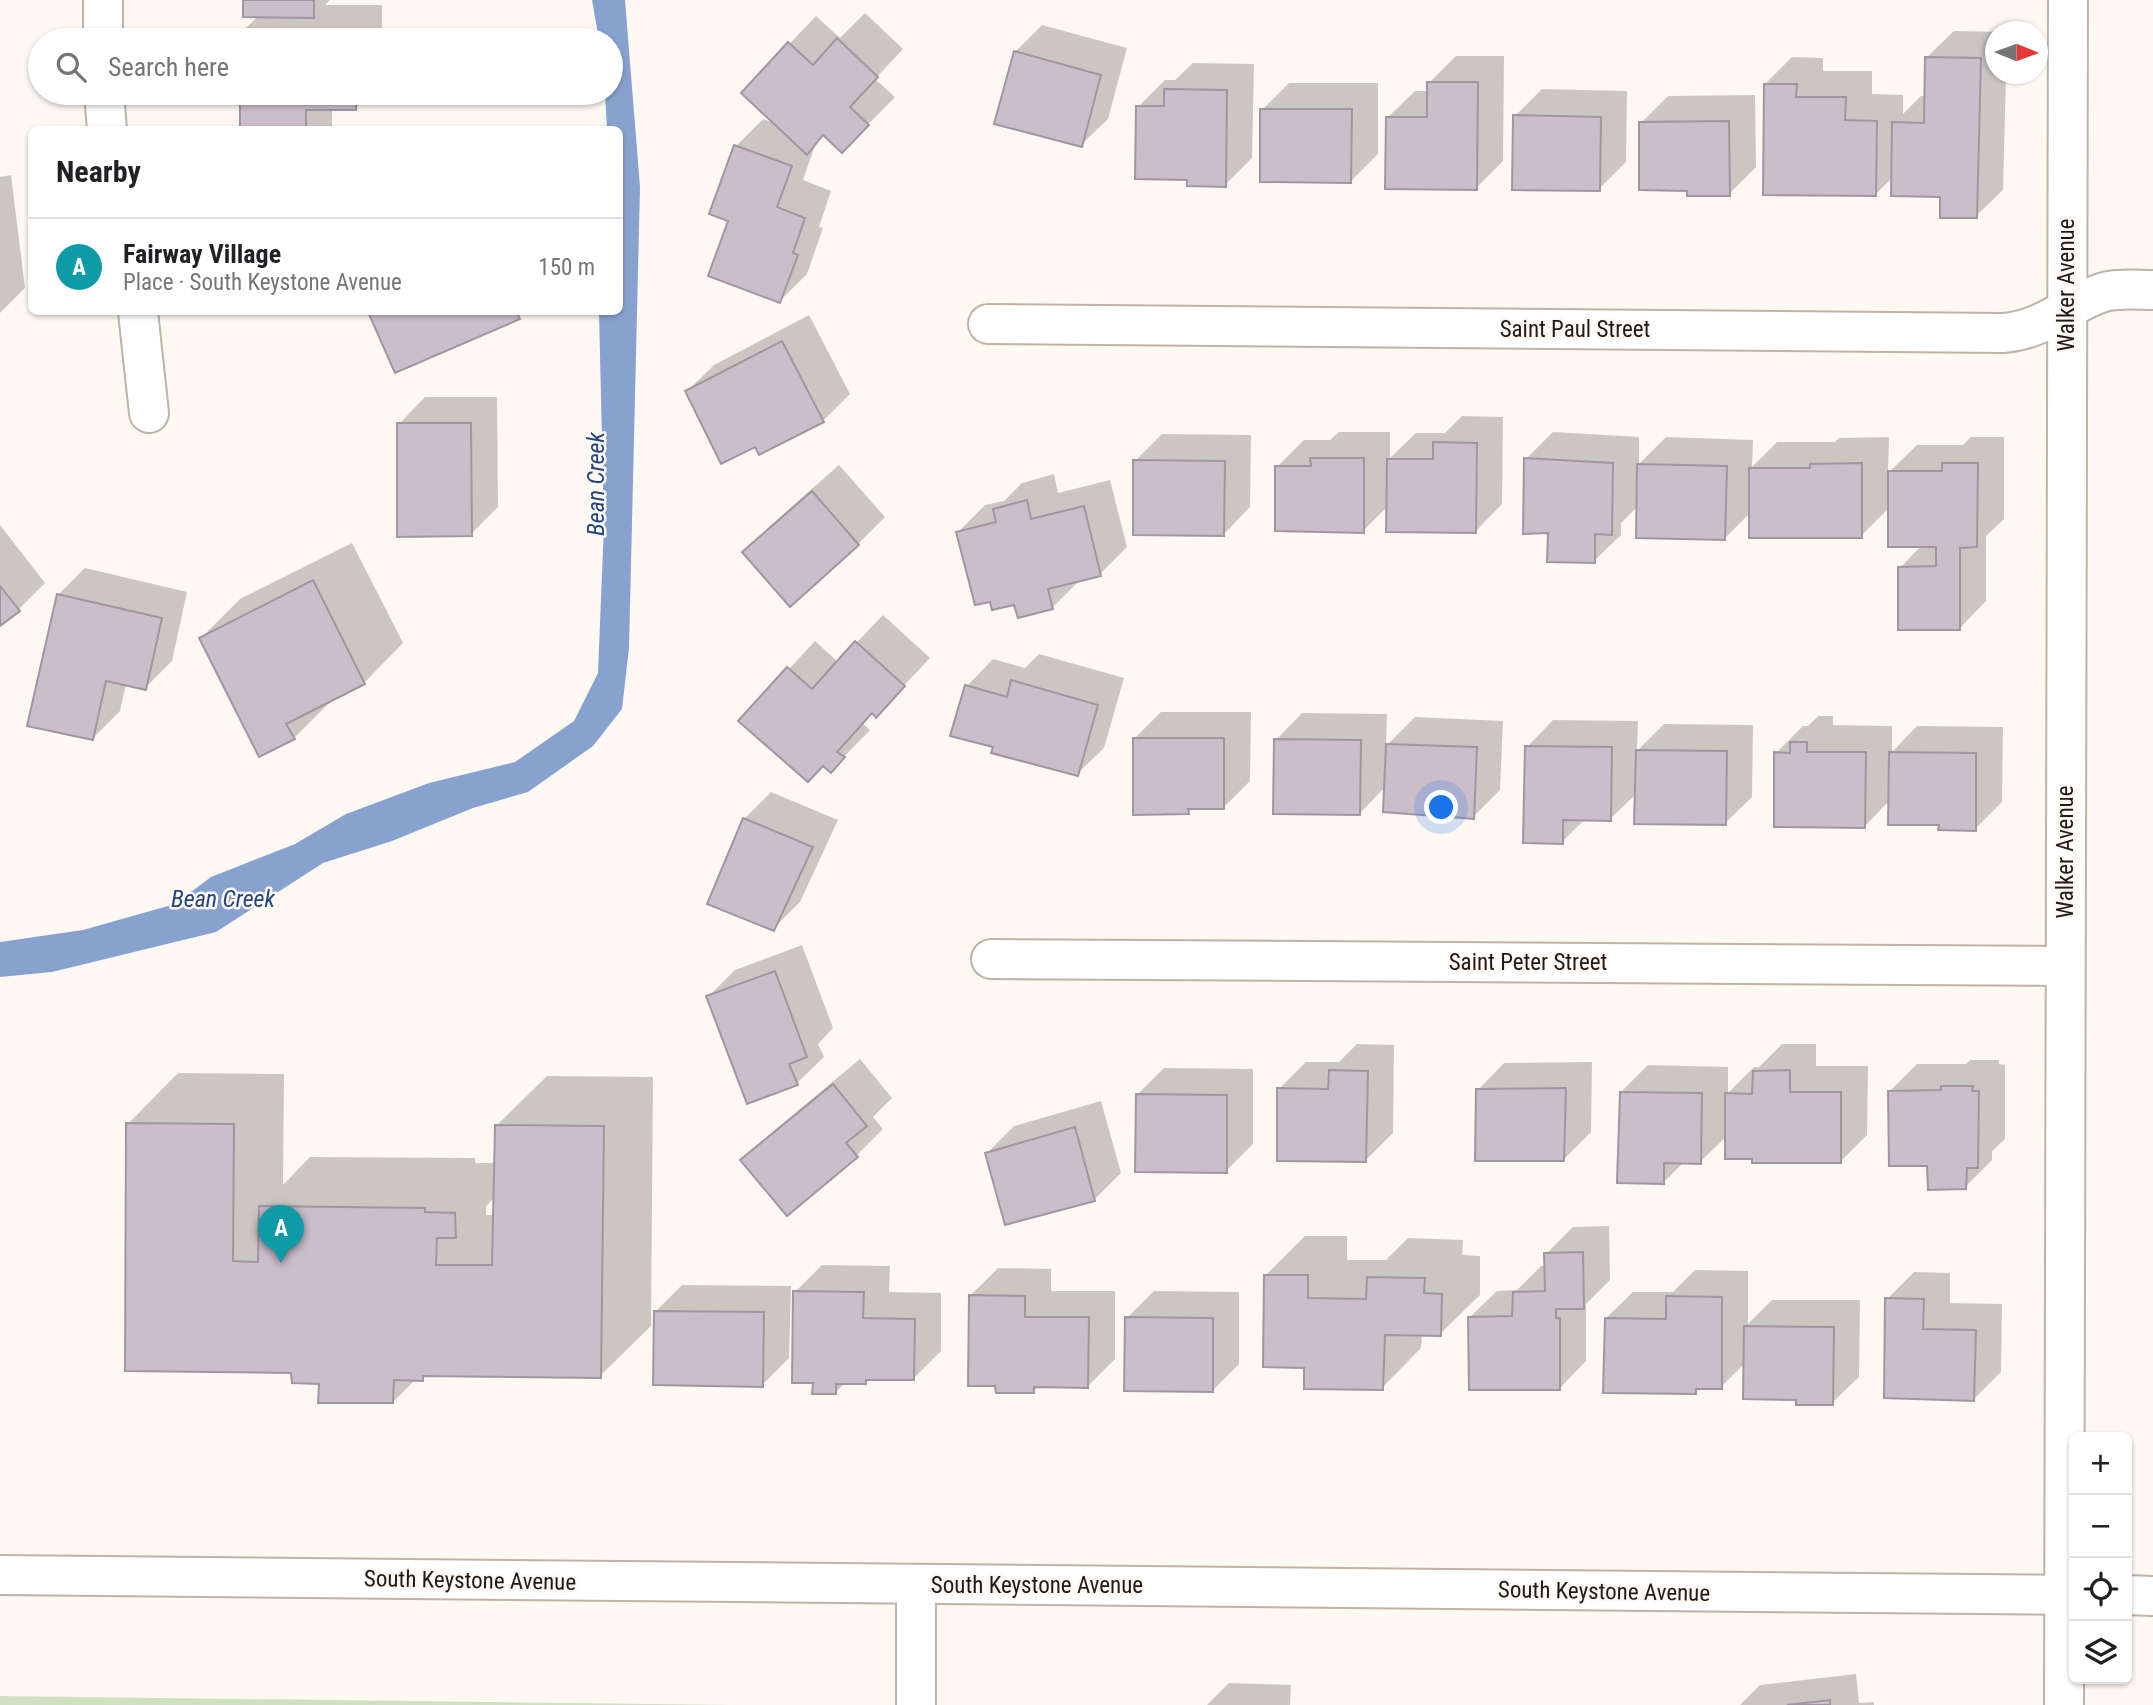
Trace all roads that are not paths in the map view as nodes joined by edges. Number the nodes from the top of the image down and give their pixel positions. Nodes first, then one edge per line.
1 (103, 0) edge
2 (2068, 0) edge
3 (103, 28) edge
4 (105, 105) edge
5 (107, 126) edge
6 (2153, 290) edge
7 (2066, 311) junction
8 (138, 315) edge
9 (988, 324) dead end
10 (149, 414) dead end
11 (991, 959) dead end
12 (2064, 966) junction
13 (0, 1575) edge
14 (916, 1584) junction
15 (2069, 1595) edge
16 (2132, 1595) edge
17 (2153, 1596) edge
18 (916, 1705) edge
19 (2064, 1705) edge

1 - 3 street
2 - 7 street, Walker Avenue
4 - 5 street
6 - 7 street, Saint Paul Street
7 - 9 street, Saint Paul Street
7 - 12 street, Walker Avenue
8 - 10 street
11 - 12 street, Saint Peter Street
12 - 15 street, Walker Avenue
13 - 14 street, South Keystone Avenue
14 - 15 street, South Keystone Avenue
14 - 18 street
15 - 19 street, Walker Avenue
16 - 17 street

